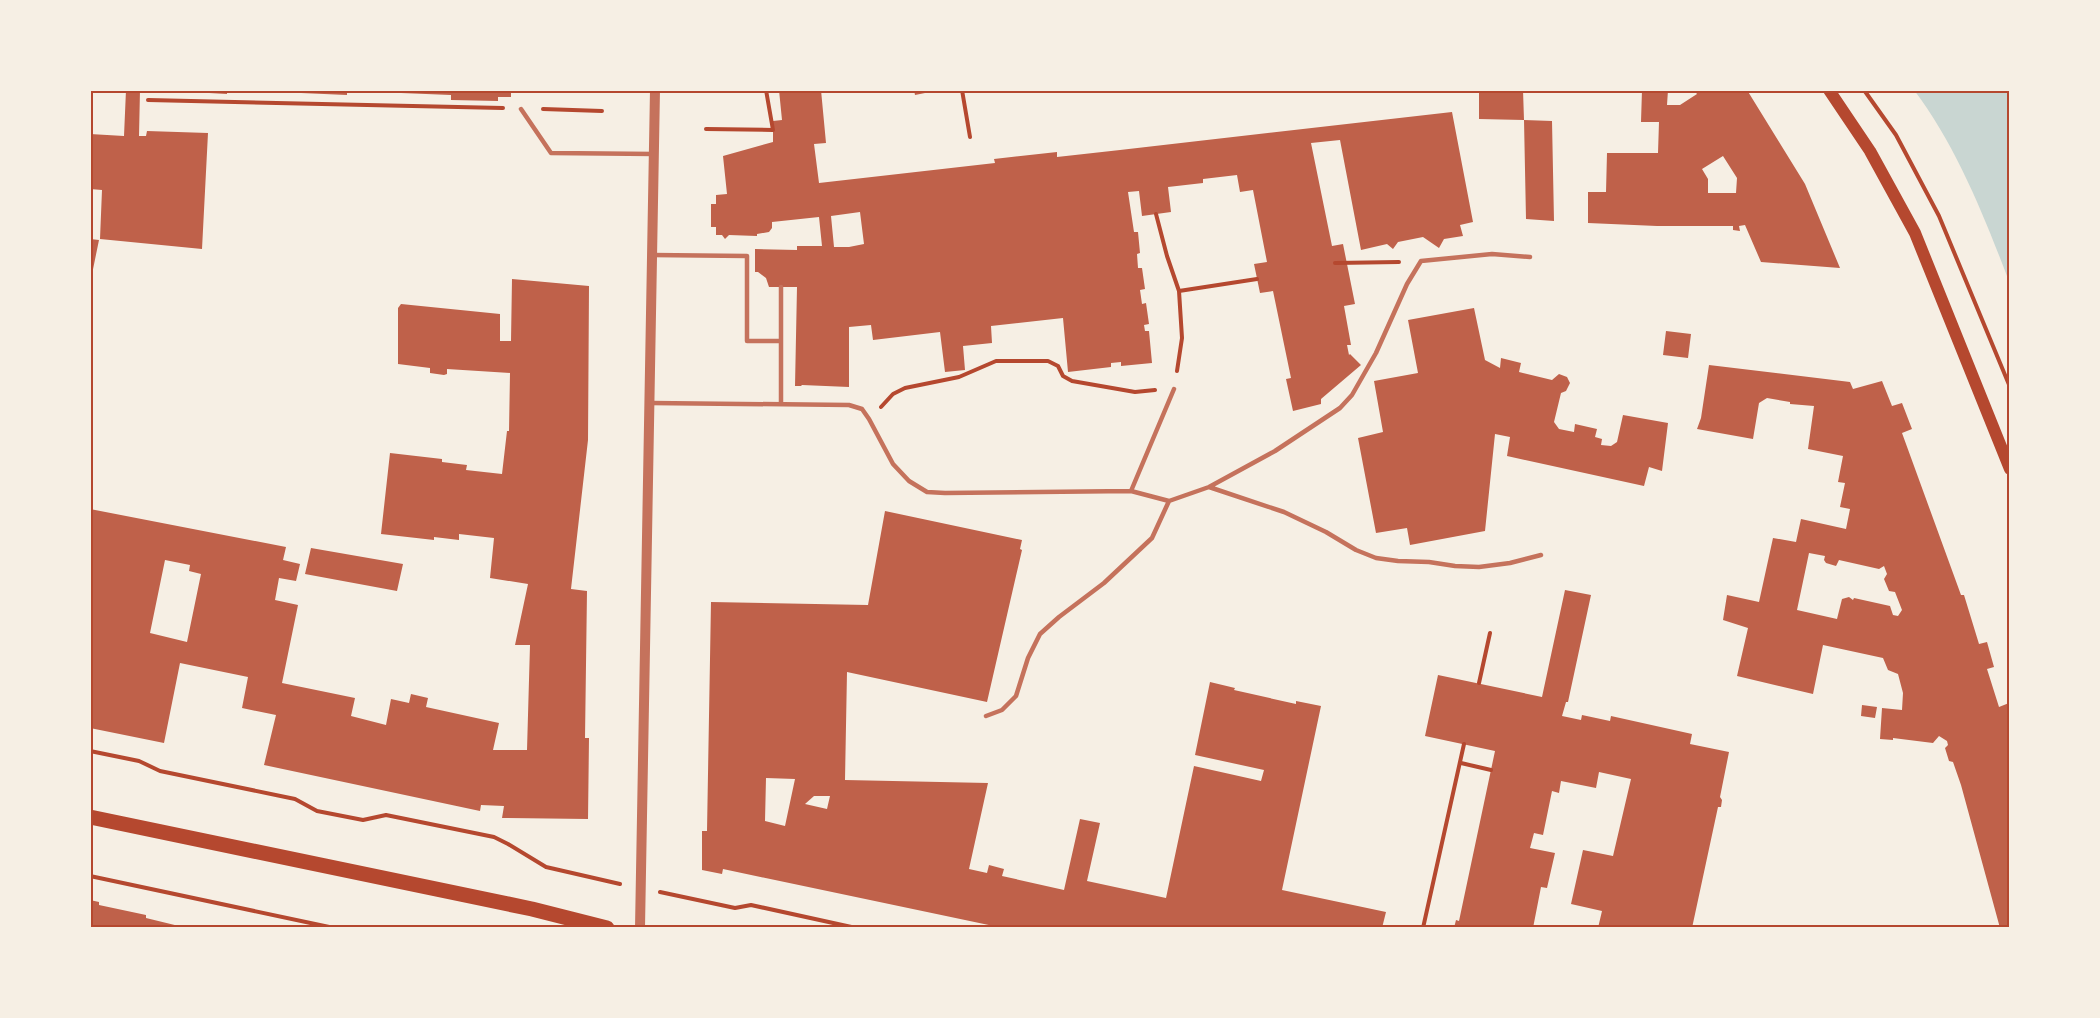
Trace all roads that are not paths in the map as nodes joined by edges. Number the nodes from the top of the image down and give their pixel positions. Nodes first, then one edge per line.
1 (655, 90) edge
2 (1829, 90) edge
3 (521, 109) road end
4 (654, 154) junction
5 (652, 255) junction
6 (754, 255) dead end
7 (747, 256) junction
8 (1530, 257) dead end
9 (781, 287) dead end
10 (781, 341) junction
11 (1174, 389) road end
12 (649, 403) junction
13 (781, 404) junction
14 (2010, 469) edge
15 (1209, 487) junction
16 (1131, 492) junction
17 (1169, 501) junction
18 (1541, 555) dead end
19 (986, 716) dead end
20 (90, 817) edge
21 (607, 928) edge
22 (640, 928) edge

1 - 4 street
2 - 14 main road
3 - 4 lane
4 - 5 street
5 - 7 lane
5 - 12 street
6 - 7 lane
7 - 10 lane
8 - 15 lane
9 - 10 lane
10 - 13 lane
11 - 16 lane
12 - 13 lane
12 - 22 street
13 - 16 lane
15 - 17 lane
15 - 18 lane
16 - 17 lane
17 - 19 lane
20 - 21 main road

